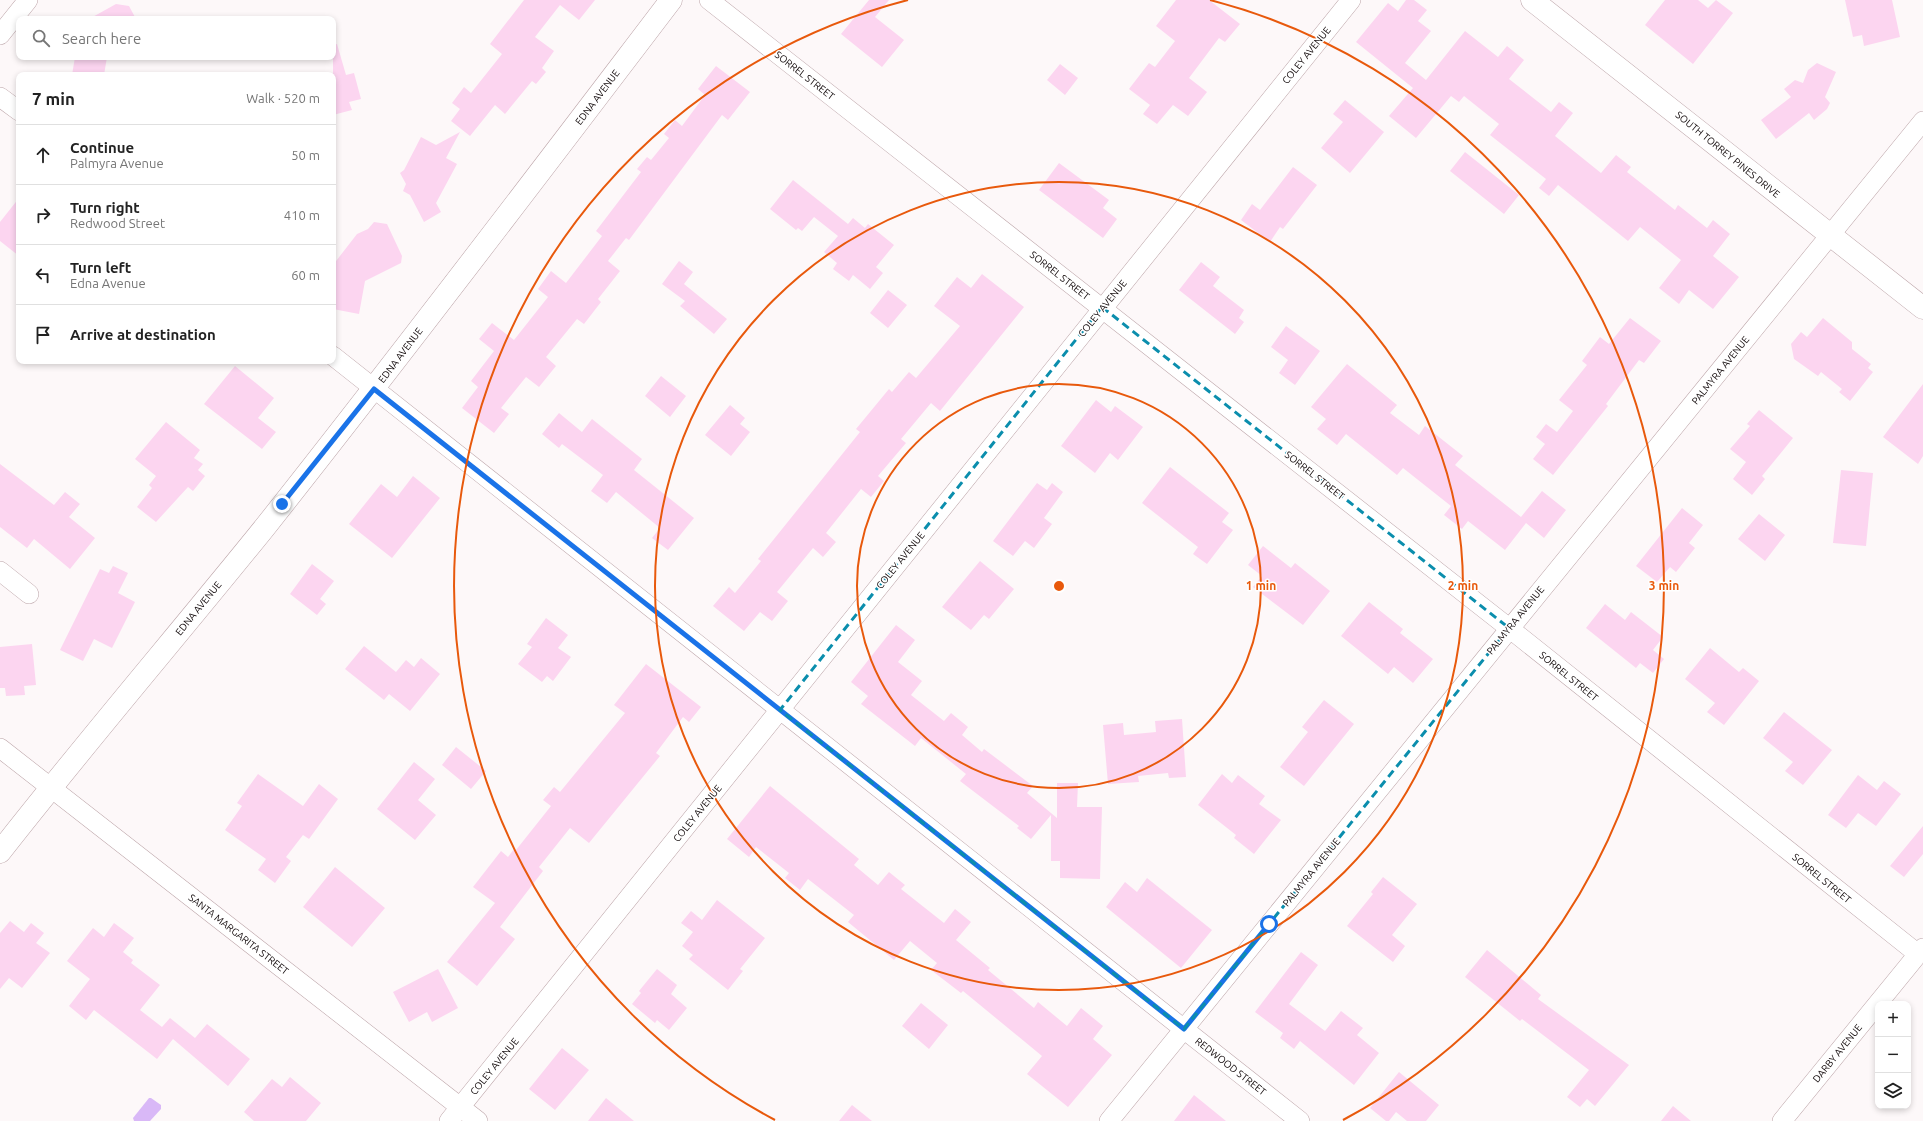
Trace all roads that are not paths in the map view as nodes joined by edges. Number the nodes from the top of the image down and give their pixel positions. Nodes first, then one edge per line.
1 (28, 0) edge
2 (672, 0) edge
3 (709, 0) edge
4 (1351, 0) edge
5 (1532, 0) edge
6 (0, 35) edge
7 (0, 97) edge
8 (16, 109) edge
9 (1923, 121) edge
10 (1830, 235) junction
11 (1102, 307) junction
12 (1923, 308) edge
13 (336, 358) edge
14 (374, 389) junction
15 (0, 571) edge
16 (29, 594) dead end
17 (1509, 628) junction
18 (780, 710) junction
19 (0, 748) edge
20 (50, 788) junction
21 (0, 852) edge
22 (1921, 951) edge
23 (1184, 1029) junction
24 (455, 1114) edge
25 (478, 1121) edge
26 (1110, 1121) edge
27 (1300, 1121) edge
28 (1782, 1121) edge

1 - 6 street
2 - 14 street, EDNA AVENUE
3 - 11 street, SORREL STREET
4 - 11 street, COLEY AVENUE
5 - 10 street, SOUTH TORREY PINES DRIVE
7 - 8 street
9 - 10 street, PALMYRA AVENUE
10 - 12 street, SOUTH TORREY PINES DRIVE
10 - 17 street, PALMYRA AVENUE
11 - 17 street, SORREL STREET
11 - 18 street, COLEY AVENUE
13 - 14 street, REDWOOD STREET
14 - 18 street, REDWOOD STREET
14 - 20 street, EDNA AVENUE
15 - 16 street
17 - 22 street, SORREL STREET
17 - 23 street, PALMYRA AVENUE
18 - 23 street, REDWOOD STREET
18 - 24 street, COLEY AVENUE
19 - 20 street, SANTA MARGARITA STREET
20 - 21 street, EDNA AVENUE
20 - 24 street, SANTA MARGARITA STREET
22 - 28 street, DARBY AVENUE
23 - 26 street, PALMYRA AVENUE
23 - 27 street, REDWOOD STREET
24 - 25 street, SANTA MARGARITA STREET

